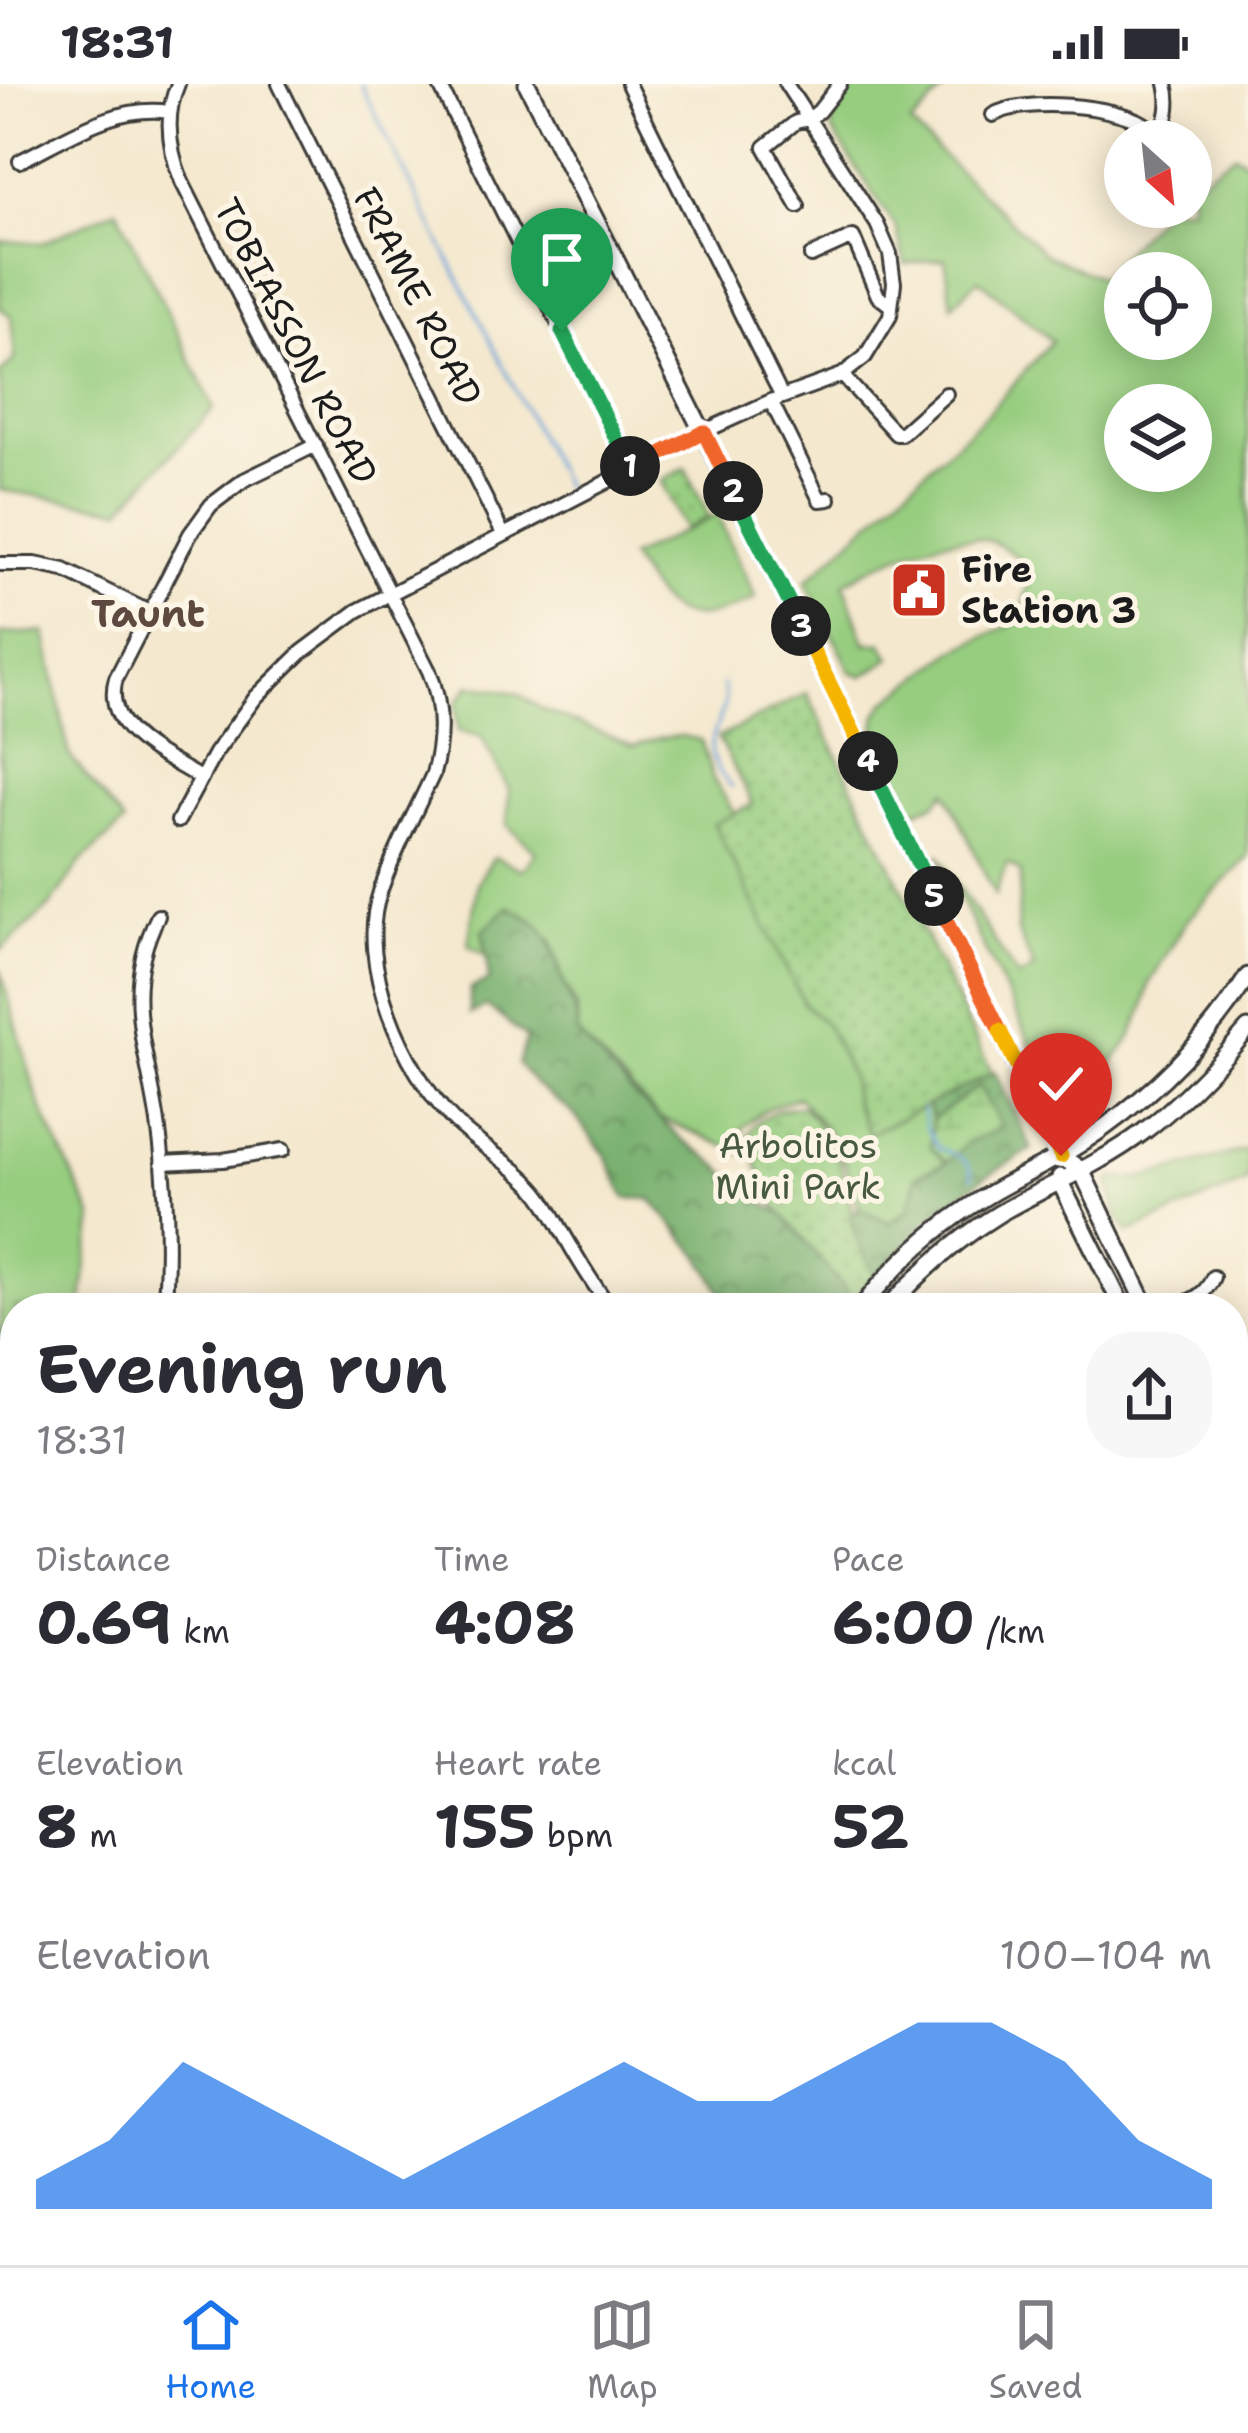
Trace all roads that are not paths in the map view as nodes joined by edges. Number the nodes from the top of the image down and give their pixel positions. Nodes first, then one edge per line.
1 (178, 84) edge
2 (279, 84) edge
3 (439, 84) edge
4 (526, 84) edge
5 (628, 84) edge
6 (786, 84) edge
7 (840, 84) edge
8 (1166, 84) edge
9 (169, 112) junction
10 (993, 115) dead end
11 (809, 119) junction
12 (20, 161) dead end
13 (798, 206) dead end
14 (811, 256) dead end
15 (891, 306) junction
16 (842, 375) junction
17 (946, 394) dead end
18 (776, 399) junction
19 (704, 432) junction
20 (316, 445) junction
21 (631, 469) junction
22 (830, 499) dead end
23 (503, 534) junction
24 (0, 564) edge
25 (388, 592) junction
26 (149, 612) junction
27 (200, 778) junction
28 (178, 821) dead end
29 (158, 916) dead end
30 (1248, 976) edge
31 (1248, 1029) edge
32 (283, 1150) dead end
33 (1061, 1156) junction
34 (162, 1163) junction
35 (1081, 1170) junction
36 (1060, 1182) junction
37 (1213, 1276) dead end
38 (164, 1293) edge
39 (599, 1293) edge
40 (874, 1293) edge
41 (901, 1293) edge
42 (1116, 1293) edge
43 (1140, 1293) edge
44 (1203, 1293) edge

1 - 9 street
2 - 23 street, FRAME ROAD
3 - 21 street
4 - 19 main road
5 - 18 street
6 - 11 street
7 - 11 street
8 - 10 street
9 - 12 street
9 - 20 street, TOBIASSON ROAD
11 - 13 street
11 - 15 street
14 - 15 street
15 - 16 street
16 - 17 street
16 - 18 street
18 - 19 street
18 - 22 street
19 - 21 street
19 - 33 main road
20 - 25 street, TOBIASSON ROAD
20 - 26 street
21 - 23 street
23 - 25 street
24 - 26 street
25 - 27 street
25 - 39 street, TOBIASSON ROAD
26 - 27 street
27 - 28 street
29 - 34 street
30 - 33 main road
31 - 35 main road
32 - 34 street
33 - 35 main road
33 - 36 main road
33 - 40 main road
34 - 38 street
35 - 36 main road
35 - 43 main road
36 - 41 main road
36 - 42 main road
37 - 44 street

